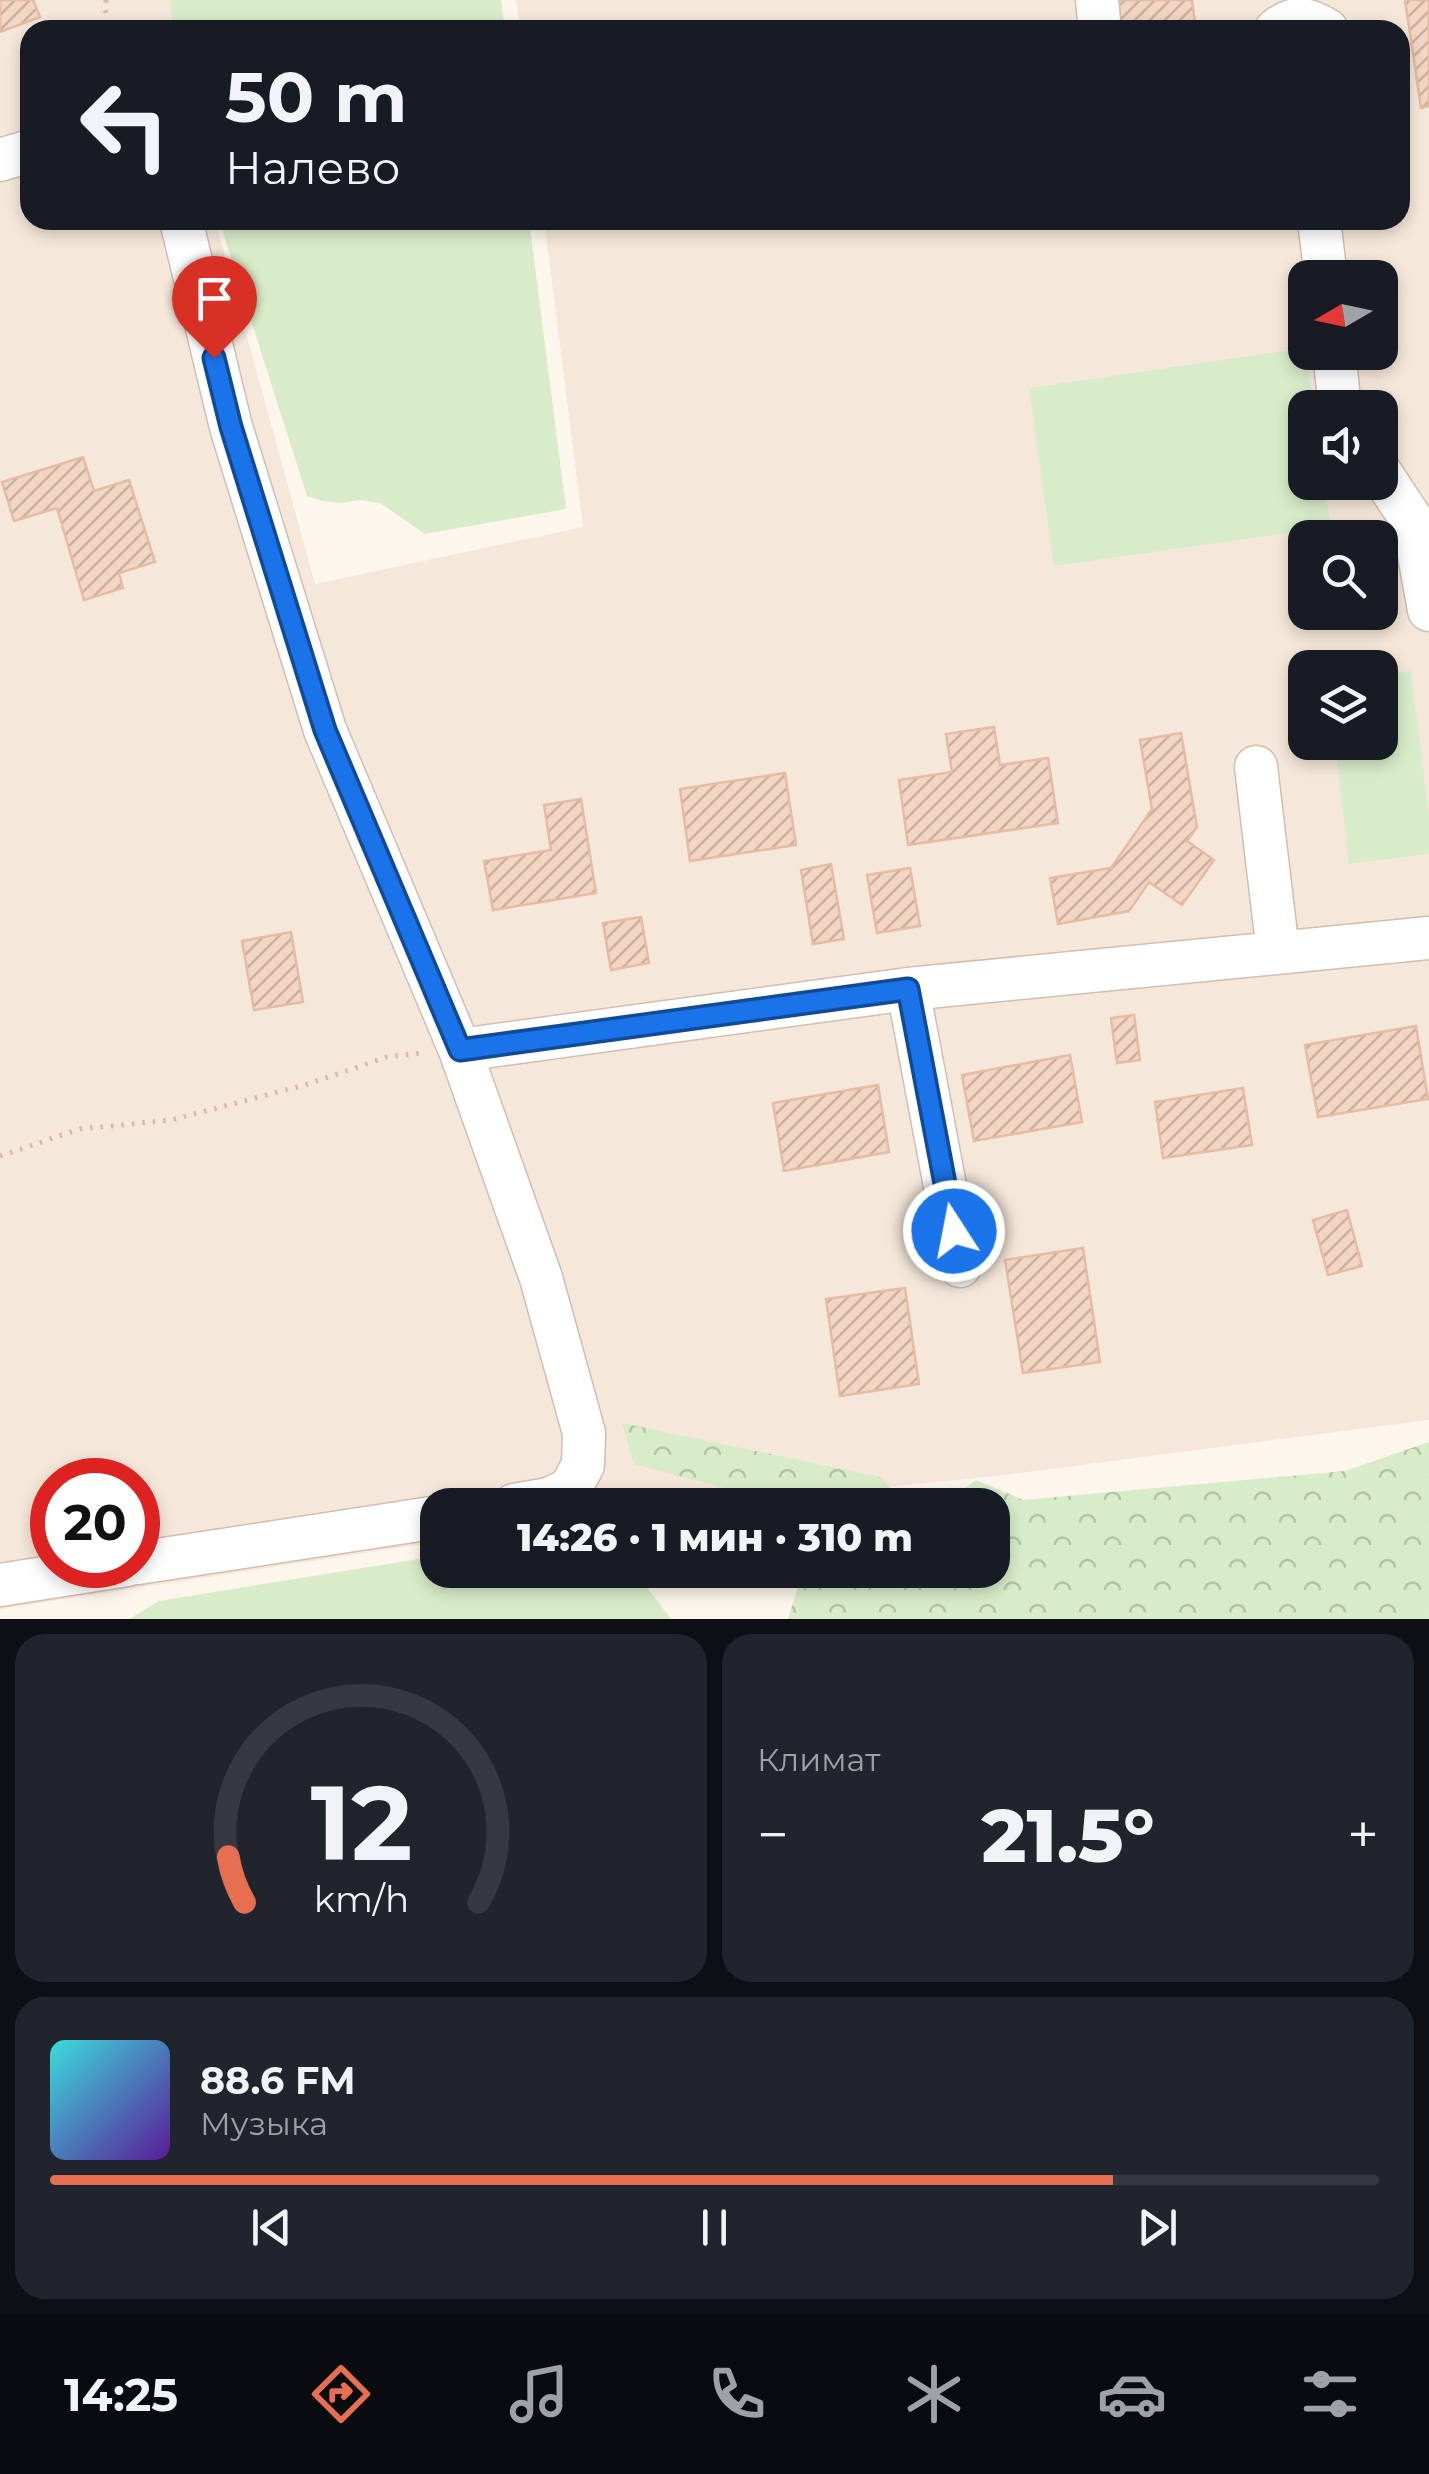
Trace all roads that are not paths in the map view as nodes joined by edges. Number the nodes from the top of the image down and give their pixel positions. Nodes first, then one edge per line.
1 (184, 230) edge
2 (1320, 230) edge
3 (1324, 260) edge
4 (1398, 499) edge
5 (1429, 610) edge
6 (1256, 766) dead end
7 (1429, 938) edge
8 (1278, 952) junction
9 (908, 989) junction
10 (460, 1050) junction
11 (960, 1266) dead end
12 (571, 1488) edge
13 (420, 1520) edge
14 (160, 1561) edge
15 (30, 1580) edge
16 (0, 1585) edge

1 - 10 street
2 - 3 street
4 - 5 street
6 - 8 street
7 - 8 street
8 - 9 street
9 - 10 street
9 - 11 street
10 - 12 street
13 - 14 street
15 - 16 street

